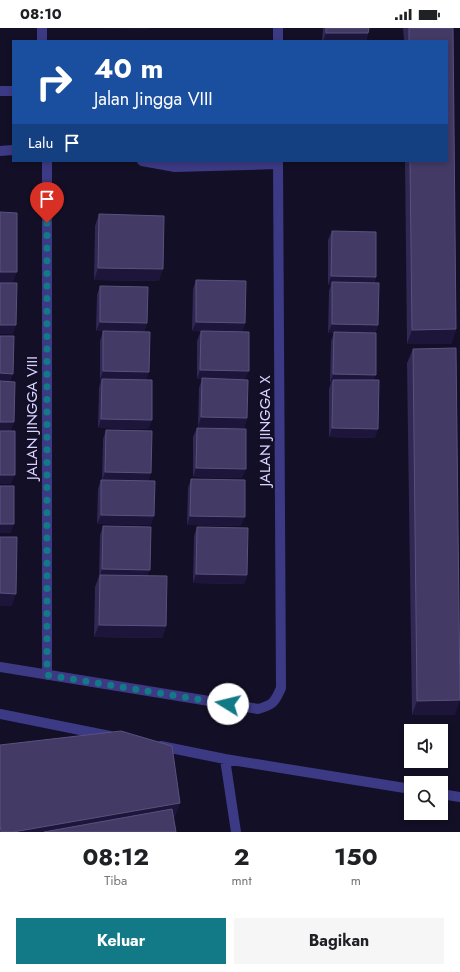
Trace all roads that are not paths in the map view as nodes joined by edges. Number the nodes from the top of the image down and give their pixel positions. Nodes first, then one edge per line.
1 (42, 28) edge
2 (278, 28) edge
3 (42, 40) edge
4 (278, 40) edge
5 (0, 91) edge
6 (12, 91) edge
7 (12, 150) edge
8 (0, 151) edge
9 (47, 162) edge
10 (148, 162) edge
11 (278, 162) edge
12 (0, 667) edge
13 (47, 675) junction
14 (0, 714) edge
15 (116, 737) edge
16 (155, 745) edge
17 (225, 759) junction
18 (404, 788) edge
19 (448, 795) edge
20 (460, 797) edge
21 (236, 832) edge

1 - 3 street
2 - 4 street
5 - 6 street
7 - 8 street
9 - 13 street, JALAN JINGGA VIII
10 - 11 street
11 - 13 street, JALAN JINGGA X
12 - 13 street
14 - 15 street
16 - 17 street
17 - 18 street
17 - 21 street
19 - 20 street

